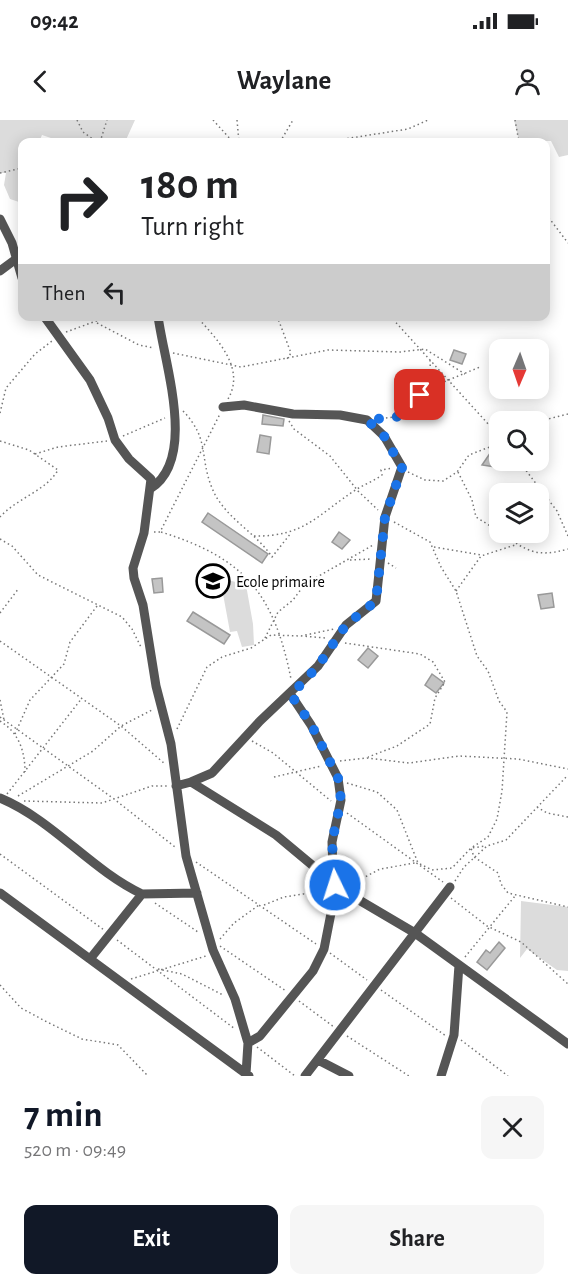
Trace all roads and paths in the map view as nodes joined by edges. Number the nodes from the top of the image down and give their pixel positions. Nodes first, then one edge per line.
1 (77, 120) edge
2 (108, 120) edge
3 (213, 120) edge
4 (237, 120) edge
5 (293, 120) edge
6 (428, 120) edge
7 (515, 120) edge
8 (92, 138) edge
9 (99, 138) edge
10 (229, 138) edge
11 (239, 138) edge
12 (282, 138) edge
13 (351, 138) edge
14 (518, 138) edge
15 (18, 169) edge
16 (0, 172) edge
17 (0, 219) edge
18 (550, 219) edge
19 (568, 243) edge
20 (16, 259) junction
21 (18, 265) edge
22 (0, 271) edge
23 (47, 321) edge
24 (101, 321) edge
25 (159, 321) edge
26 (201, 321) edge
27 (280, 321) edge
28 (394, 321) edge
29 (97, 323) junction
30 (58, 337) junction
31 (420, 350) junction
32 (163, 351) junction
33 (286, 359) junction
34 (430, 360) junction
35 (233, 366) junction
36 (480, 367) dead end
37 (465, 374) junction
38 (449, 381) junction
39 (430, 388) junction
40 (174, 402) junction
41 (223, 407) junction
42 (284, 412) junction
43 (0, 413) edge
44 (568, 414) edge
45 (549, 419) edge
46 (367, 420) junction
47 (489, 427) edge
48 (0, 441) edge
49 (489, 447) edge
50 (204, 449) junction
51 (402, 468) junction
52 (526, 471) edge
53 (457, 472) junction
54 (150, 489) junction
55 (356, 490) junction
56 (0, 517) edge
57 (385, 517) junction
58 (489, 525) edge
59 (144, 532) junction
60 (160, 532) junction
61 (292, 533) junction
62 (254, 536) junction
63 (568, 536) edge
64 (384, 537) junction
65 (0, 539) edge
66 (515, 544) joint
67 (433, 547) junction
68 (568, 549) edge
69 (484, 555) junction
70 (19, 588) dead end
71 (456, 591) junction
72 (98, 604) junction
73 (0, 613) edge
74 (276, 621) junction
75 (346, 625) junction
76 (281, 634) junction
77 (301, 636) junction
78 (264, 639) junction
79 (334, 640) junction
80 (0, 641) edge
81 (143, 651) dead end
82 (52, 677) junction
83 (291, 695) junction
84 (82, 698) junction
85 (0, 700) edge
86 (160, 705) junction
87 (0, 719) edge
88 (4, 720) junction
89 (4, 723) junction
90 (121, 726) junction
91 (17, 729) junction
92 (15, 734) junction
93 (246, 738) junction
94 (171, 744) junction
95 (44, 749) junction
96 (367, 758) junction
97 (504, 758) junction
98 (331, 763) junction
99 (67, 765) junction
100 (568, 769) edge
101 (173, 770) junction
102 (294, 772) junction
103 (25, 773) junction
104 (568, 775) edge
105 (274, 777) dead end
106 (338, 778) junction
107 (191, 782) junction
108 (176, 786) junction
109 (4, 799) edge
110 (114, 799) junction
111 (537, 806) junction
112 (340, 807) junction
113 (568, 817) edge
114 (487, 846) junction
115 (471, 848) junction
116 (0, 854) edge
117 (186, 856) junction
118 (474, 857) junction
119 (418, 863) junction
120 (432, 870) junction
121 (436, 877) junction
122 (339, 887) junction
123 (448, 890) junction
124 (0, 893) edge
125 (197, 893) junction
126 (142, 894) junction
127 (516, 895) junction
128 (334, 898) junction
129 (262, 905) junction
130 (568, 907) edge
131 (489, 928) junction
132 (415, 933) junction
133 (109, 934) junction
134 (211, 940) junction
135 (324, 949) junction
136 (213, 951) junction
137 (90, 959) junction
138 (459, 965) junction
139 (157, 969) junction
140 (121, 982) junction
141 (568, 984) edge
142 (0, 985) edge
143 (375, 985) junction
144 (294, 997) junction
145 (235, 999) junction
146 (339, 1031) junction
147 (453, 1038) junction
148 (248, 1043) junction
149 (568, 1044) edge
150 (318, 1060) junction
151 (248, 1075) edge
152 (148, 1076) edge
153 (295, 1076) edge
154 (305, 1076) edge
155 (349, 1076) edge
156 (409, 1076) edge
157 (441, 1076) edge
158 (508, 1076) edge

1 - 8 path
2 - 9 path
3 - 10 path
4 - 11 path
5 - 12 path
6 - 13 path
7 - 14 path
15 - 16 path
17 - 20 street
18 - 19 path
20 - 21 street
20 - 22 street
23 - 30 street
24 - 29 path
25 - 32 street
26 - 35 path
27 - 33 path
28 - 31 path
29 - 30 path
29 - 32 path
30 - 43 path
30 - 54 street
31 - 33 path
31 - 34 path
31 - 37 path
32 - 35 path
32 - 40 street
33 - 35 path
34 - 38 path
34 - 39 path
35 - 41 path
36 - 37 path
37 - 38 path
38 - 39 path
38 - 47 path
39 - 46 path
40 - 50 path
40 - 54 street
41 - 42 street
41 - 50 path
42 - 46 street
42 - 55 path
44 - 45 path
46 - 51 street
48 - 56 path
49 - 53 path
50 - 60 path
50 - 62 path
51 - 53 path
51 - 55 path
51 - 57 street
52 - 63 path
53 - 58 path
54 - 59 street
55 - 57 path
55 - 61 path
57 - 64 street
57 - 67 path
59 - 60 path
59 - 86 street
60 - 74 path
61 - 62 path
61 - 62 path
64 - 74 path
64 - 75 street
65 - 72 path
66 - 68 path
66 - 69 path
67 - 69 path
67 - 71 path
69 - 71 path
70 - 73 path
71 - 97 path
72 - 81 path
72 - 82 path
74 - 76 path
74 - 78 path
75 - 77 path
75 - 79 street
76 - 77 path
76 - 78 path
76 - 83 path
77 - 79 path
78 - 94 path
79 - 83 street
79 - 96 path
80 - 82 path
82 - 84 path
82 - 91 path
83 - 93 street
83 - 98 street
84 - 90 path
84 - 95 path
85 - 88 path
86 - 90 path
86 - 94 street
87 - 88 path
87 - 89 path
88 - 89 path
88 - 91 path
89 - 92 path
90 - 99 path
90 - 101 path
91 - 92 path
91 - 95 path
92 - 103 path
93 - 102 path
93 - 107 street
94 - 101 street
95 - 99 path
95 - 103 path
96 - 97 path
96 - 98 path
97 - 100 path
97 - 115 path
98 - 102 path
98 - 106 street
99 - 109 path
99 - 110 path
101 - 108 street
102 - 105 path
102 - 112 path
103 - 109 path
104 - 111 path
106 - 112 street
106 - 119 path
107 - 108 street
107 - 122 street
108 - 110 path
108 - 117 street
109 - 110 path
109 - 126 street
110 - 117 path
111 - 113 path
111 - 114 path
112 - 119 path
112 - 122 street
114 - 115 path
114 - 118 path
115 - 118 path
115 - 120 path
116 - 133 path
117 - 125 street
117 - 129 path
118 - 123 path
118 - 127 path
119 - 120 path
119 - 121 path
119 - 122 path
120 - 121 path
121 - 123 path
121 - 123 path
122 - 128 street
122 - 132 street
123 - 131 path
123 - 132 street
124 - 137 street
125 - 126 street
125 - 134 street
126 - 133 street
126 - 134 path
127 - 130 path
127 - 131 path
128 - 129 path
128 - 135 street
129 - 135 path
129 - 144 path
131 - 138 path
131 - 141 path
132 - 138 street
132 - 143 street
133 - 137 street
133 - 139 path
134 - 136 street
135 - 143 path
135 - 144 street
136 - 139 path
136 - 145 street
137 - 140 street
138 - 147 street
138 - 149 street
139 - 140 path
139 - 145 path
139 - 148 path
140 - 151 street
142 - 152 path
143 - 146 street
143 - 147 path
144 - 146 path
144 - 148 street
145 - 148 street
146 - 150 street
146 - 156 path
147 - 157 street
147 - 158 path
148 - 151 street
148 - 153 path
150 - 154 street
150 - 155 street

